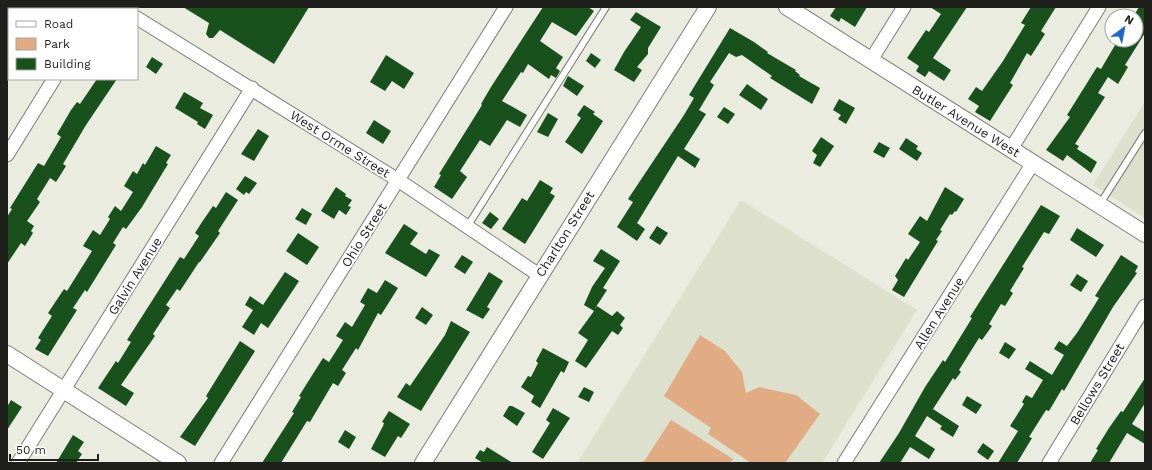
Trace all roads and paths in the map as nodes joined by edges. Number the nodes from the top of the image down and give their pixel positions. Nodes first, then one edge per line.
1 (506, 7) edge
2 (606, 7) edge
3 (708, 7) edge
4 (787, 7) edge
5 (904, 7) edge
6 (1100, 7) edge
7 (138, 19) edge
8 (871, 60) junction
9 (53, 80) edge
10 (252, 88) junction
11 (1145, 133) edge
12 (1011, 149) junction
13 (7, 155) edge
14 (1033, 163) junction
15 (398, 180) junction
16 (1099, 205) junction
17 (467, 227) junction
18 (1145, 234) edge
19 (539, 275) junction
20 (1145, 306) edge
21 (7, 354) edge
22 (64, 390) junction
23 (18, 463) edge
24 (178, 463) edge
25 (221, 463) edge
26 (422, 463) edge
27 (844, 463) edge
28 (1049, 463) edge

1 - 15 street, Ohio Street
2 - 17 lane
3 - 19 street, Charlton Street
4 - 8 street, Butler Avenue West
5 - 8 street
6 - 12 street
7 - 10 street, West Orme Street
8 - 12 street, Butler Avenue West
9 - 13 street
10 - 15 street, West Orme Street
10 - 22 street, Galvin Avenue
11 - 16 lane
12 - 14 street, Butler Avenue West
14 - 16 street, Butler Avenue West
14 - 27 street, Allen Avenue
15 - 17 street, West Orme Street
15 - 25 street, Ohio Street
16 - 18 street, Butler Avenue West
17 - 19 street, West Orme Street
19 - 26 street, Charlton Street
20 - 28 street, Bellows Street
21 - 22 street
22 - 23 street, Galvin Avenue
22 - 24 street

